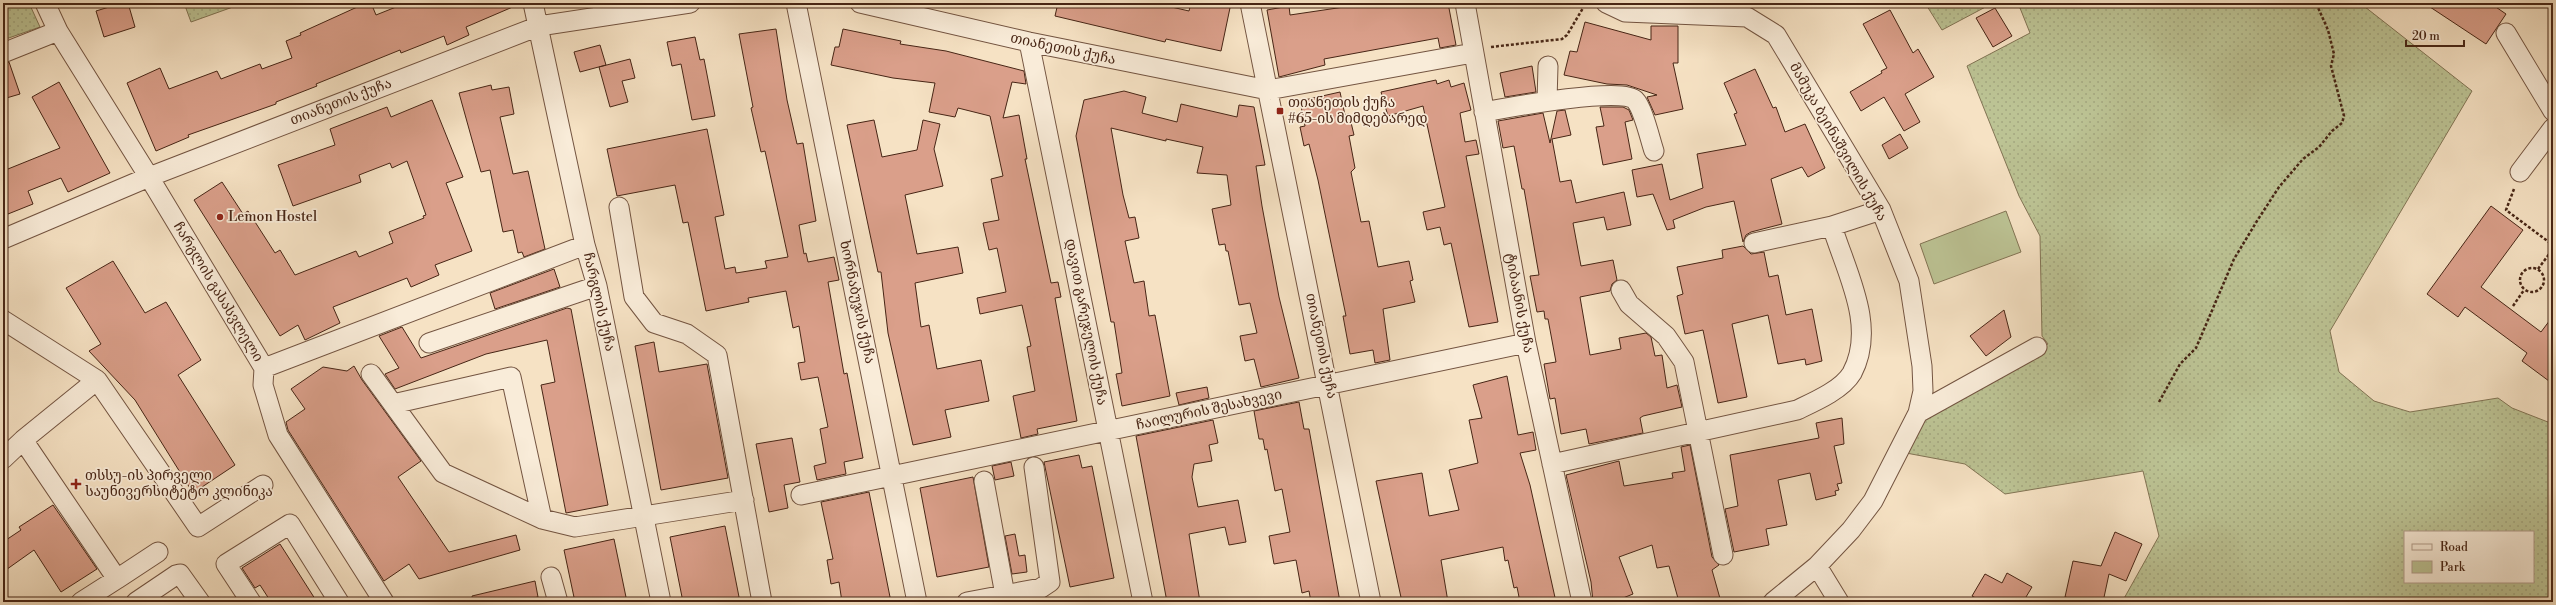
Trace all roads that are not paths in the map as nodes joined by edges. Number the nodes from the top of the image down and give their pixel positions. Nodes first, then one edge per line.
1 (45, 3) edge
2 (533, 3) edge
3 (690, 3) edge
4 (796, 3) edge
5 (860, 3) edge
6 (1250, 3) edge
7 (1464, 3) edge
8 (1606, 3) edge
9 (1738, 7) edge
10 (539, 26) junction
11 (58, 31) junction
12 (2506, 33) dead end
13 (1030, 42) junction
14 (1473, 51) junction
15 (3, 53) edge
16 (1548, 66) dead end
17 (1268, 90) junction
18 (1547, 101) junction
19 (2553, 111) edge
20 (1484, 112) junction
21 (2553, 128) edge
22 (1654, 151) dead end
23 (2520, 172) road end
24 (149, 177) junction
25 (619, 207) dead end
26 (1881, 210) junction
27 (1832, 226) junction
28 (3, 239) edge
29 (1754, 243) dead end
30 (585, 244) junction
31 (596, 286) junction
32 (1621, 290) dead end
33 (3, 320) edge
34 (429, 343) dead end
35 (1526, 343) junction
36 (2037, 347) dead end
37 (264, 368) junction
38 (371, 374) dead end
39 (96, 380) junction
40 (1329, 385) junction
41 (393, 404) junction
42 (1918, 413) junction
43 (1108, 432) junction
44 (1699, 432) junction
45 (23, 440) junction
46 (3, 459) edge
47 (1552, 464) junction
48 (1034, 467) dead end
49 (892, 477) junction
50 (984, 481) dead end
51 (263, 485) dead end
52 (802, 495) dead end
53 (744, 500) junction
54 (644, 516) junction
55 (542, 519) junction
56 (158, 552) dead end
57 (1723, 555) dead end
58 (1816, 566) junction
59 (552, 577) dead end
60 (117, 579) junction
61 (1005, 595) junction
62 (81, 602) edge
63 (136, 602) edge
64 (200, 602) edge
65 (251, 602) edge
66 (339, 602) edge
67 (384, 602) edge
68 (558, 602) edge
69 (661, 602) edge
70 (762, 602) edge
71 (917, 602) edge
72 (967, 602) edge
73 (1143, 602) edge
74 (1371, 602) edge
75 (1582, 602) edge
76 (1773, 602) edge
77 (1839, 602) edge

1 - 11 street, ჩარგლის გასასვლელი
2 - 10 street, ჩარგლის ქუჩა
3 - 10 street, თიანეთის ქუჩა
4 - 49 street, ხორნაბუჯის ქუჩა
5 - 13 street, თიანეთის ქუჩა
6 - 17 street, თიანეთის ქუჩა
7 - 14 street, ტიბაანის ქუჩა
8 - 9 street, მამუკა ბეინაშვილის ქუჩა
9 - 26 street, მამუკა ბეინაშვილის ქუჩა
10 - 24 street, თიანეთის ქუჩა
10 - 30 street, ჩარგლის ქუჩა
11 - 15 street
11 - 24 street, ჩარგლის გასასვლელი
12 - 19 street
13 - 17 street, თიანეთის ქუჩა
13 - 43 street, დავით გარეჯელის ქუჩა
14 - 17 street, თიანეთის ქუჩა
14 - 20 street, ტიბაანის ქუჩა
16 - 18 street
17 - 40 street, თიანეთის ქუჩა
18 - 20 street
18 - 22 street
20 - 35 street, ტიბაანის ქუჩა
21 - 23 street
24 - 28 street, თიანეთის ქუჩა
24 - 37 street, ჩარგლის გასასვლელი
25 - 53 street
26 - 27 street
26 - 42 street, მამუკა ბეინაშვილის ქუჩა
27 - 29 street
27 - 44 street
30 - 31 street, ჩარგლის ქუჩა
30 - 37 street, ჩარგლის გასასვლელი
31 - 34 street
31 - 54 street, ჩარგლის ქუჩა
32 - 44 street
33 - 39 street
35 - 40 street, ჩაილურის შესახვევი
35 - 47 street, ტიბაანის ქუჩა
36 - 42 street
37 - 67 street
38 - 41 street
39 - 45 street
39 - 51 street
40 - 43 street, ჩაილურის შესახვევი
40 - 74 street, თიანეთის ქუჩა
41 - 55 street
41 - 55 street
42 - 58 street, მამუკა ბეინაშვილის ქუჩა
43 - 49 street, ჩაილურის შესახვევი
43 - 73 street, დავით გარეჯელის ქუჩა
44 - 47 street
44 - 57 street
45 - 46 street
45 - 60 street
47 - 75 street, ტიბაანის ქუჩა
48 - 61 street
49 - 52 street, ჩაილურის შესახვევი
49 - 71 street, ხორნაბუჯის ქუჩა
50 - 61 street
53 - 54 street
53 - 70 street
54 - 55 street
54 - 69 street, ჩარგლის ქუჩა
56 - 60 street
58 - 76 street, მამუკა ბეინაშვილის ქუჩა
58 - 77 street
59 - 68 street
60 - 62 street
61 - 72 street
63 - 64 street
65 - 66 street

